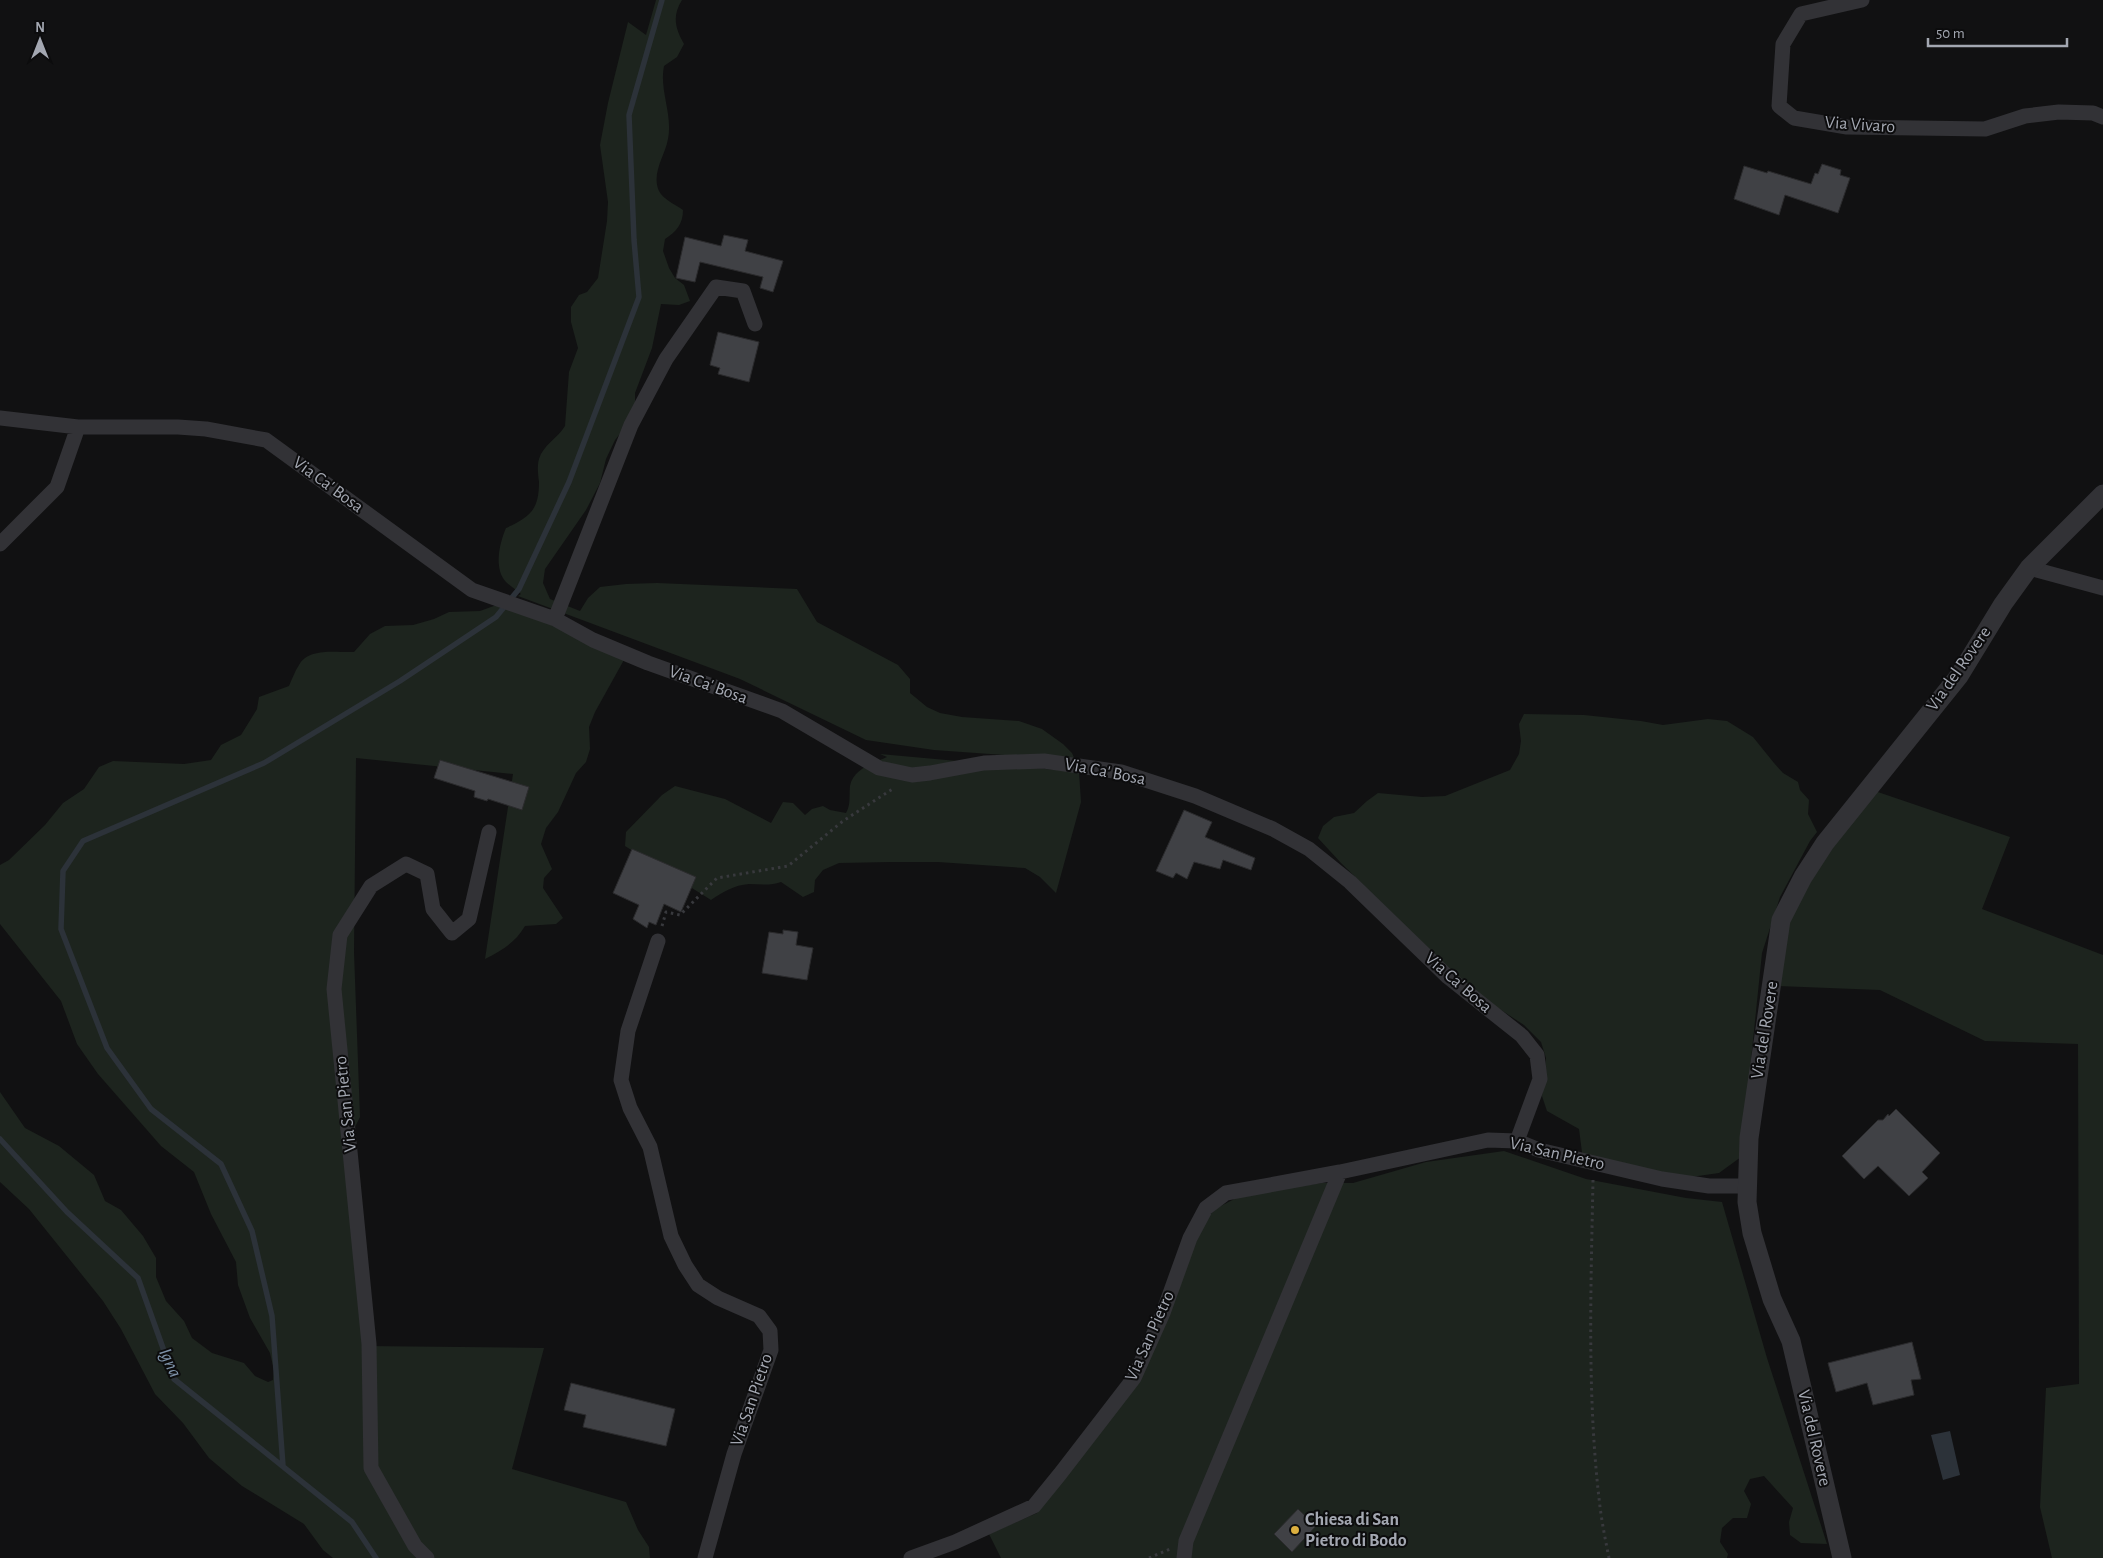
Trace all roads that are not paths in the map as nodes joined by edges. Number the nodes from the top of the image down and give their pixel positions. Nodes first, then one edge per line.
1 (1862, 0) edge
2 (2103, 117) edge
3 (755, 324) dead end
4 (0, 418) edge
5 (78, 427) junction
6 (2103, 494) edge
7 (0, 544) edge
8 (2029, 568) junction
9 (2103, 588) edge
10 (555, 619) junction
11 (489, 832) dead end
12 (658, 942) road end
13 (1517, 1141) junction
14 (1340, 1172) junction
15 (1746, 1186) junction
16 (427, 1558) edge
17 (706, 1558) edge
18 (911, 1558) edge
19 (1184, 1558) edge
20 (1842, 1558) edge

1 - 2 street, Via Vivaro
3 - 10 street
4 - 5 street, Via Ca' Bosa
5 - 7 street
5 - 10 street, Via Ca' Bosa
6 - 8 street
8 - 9 street
8 - 15 street, Via del Rovere
10 - 13 street, Via Ca' Bosa
11 - 16 street, Via San Pietro
12 - 17 street, Via San Pietro
13 - 14 street, Via San Pietro
13 - 15 street, Via San Pietro
14 - 18 street, Via San Pietro
14 - 19 street
15 - 20 street, Via del Rovere

